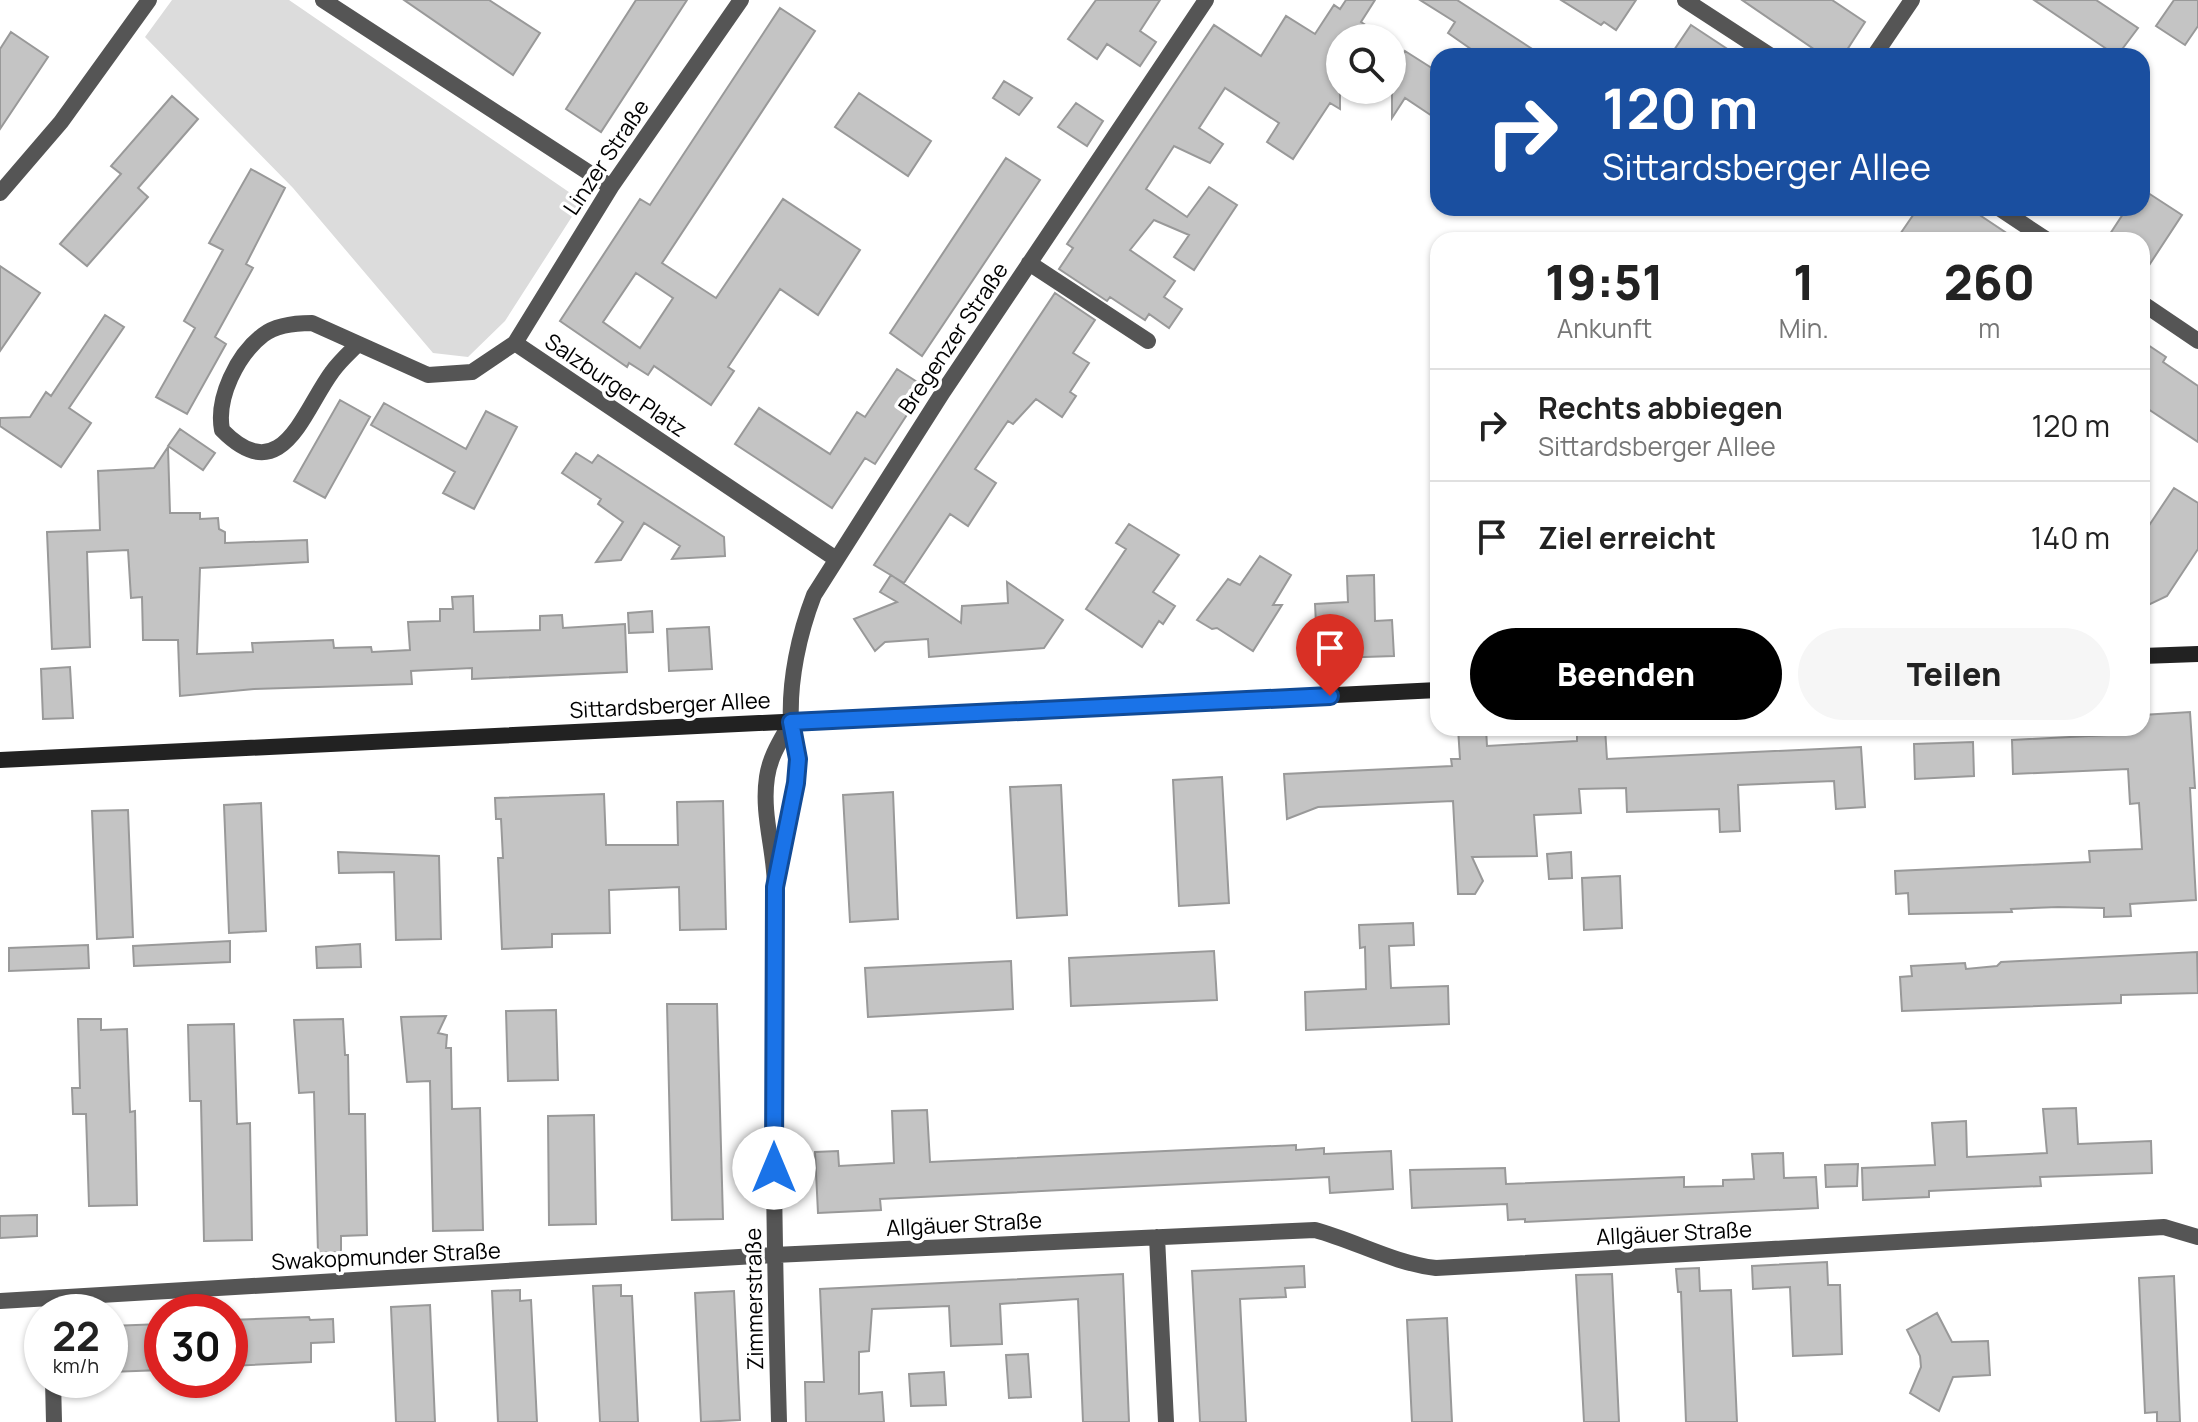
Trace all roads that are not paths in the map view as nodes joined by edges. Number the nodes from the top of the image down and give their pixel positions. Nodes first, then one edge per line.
1 (149, 0) edge
2 (323, 0) edge
3 (741, 0) edge
4 (1206, 0) edge
5 (1685, 0) edge
6 (1912, 0) edge
7 (1759, 48) edge
8 (1879, 48) edge
9 (611, 187) junction
10 (0, 193) edge
11 (2011, 216) edge
12 (2035, 232) edge
13 (1029, 263) junction
14 (2150, 308) edge
15 (1148, 341) dead end
16 (2198, 341) edge
17 (515, 343) junction
18 (358, 344) junction
19 (836, 559) junction
20 (2198, 654) edge
21 (2150, 656) edge
22 (1430, 690) edge
23 (791, 722) junction
24 (0, 760) edge
25 (775, 887) junction
26 (1157, 1237) junction
27 (2198, 1237) edge
28 (774, 1255) junction
29 (128, 1300) edge
30 (0, 1301) edge
31 (24, 1303) edge
32 (53, 1398) edge
33 (54, 1422) edge
34 (779, 1422) edge
35 (1166, 1422) edge

1 - 10 street
2 - 9 street
3 - 9 street, Linzer Straße
4 - 13 street, Bregenzer Straße
5 - 7 street
6 - 8 street
9 - 17 street, Linzer Straße
11 - 12 street
13 - 15 street
13 - 19 street, Bregenzer Straße
14 - 16 street
17 - 18 street, Salzburger Platz
17 - 19 street, Salzburger Platz
18 - 18 street, Salzburger Platz
19 - 23 street, Bregenzer Straße
20 - 21 main road
22 - 23 main road, Sittardsberger Allee
23 - 24 main road, Sittardsberger Allee
23 - 25 street, Zimmerstraße
23 - 25 street, Zimmerstraße
25 - 28 street, Zimmerstraße
26 - 27 street, Allgäuer Straße
26 - 28 street, Allgäuer Straße
26 - 35 street
28 - 29 street, Swakopmunder Straße
28 - 34 street, Zimmerstraße
30 - 31 street, Swakopmunder Straße
32 - 33 street

